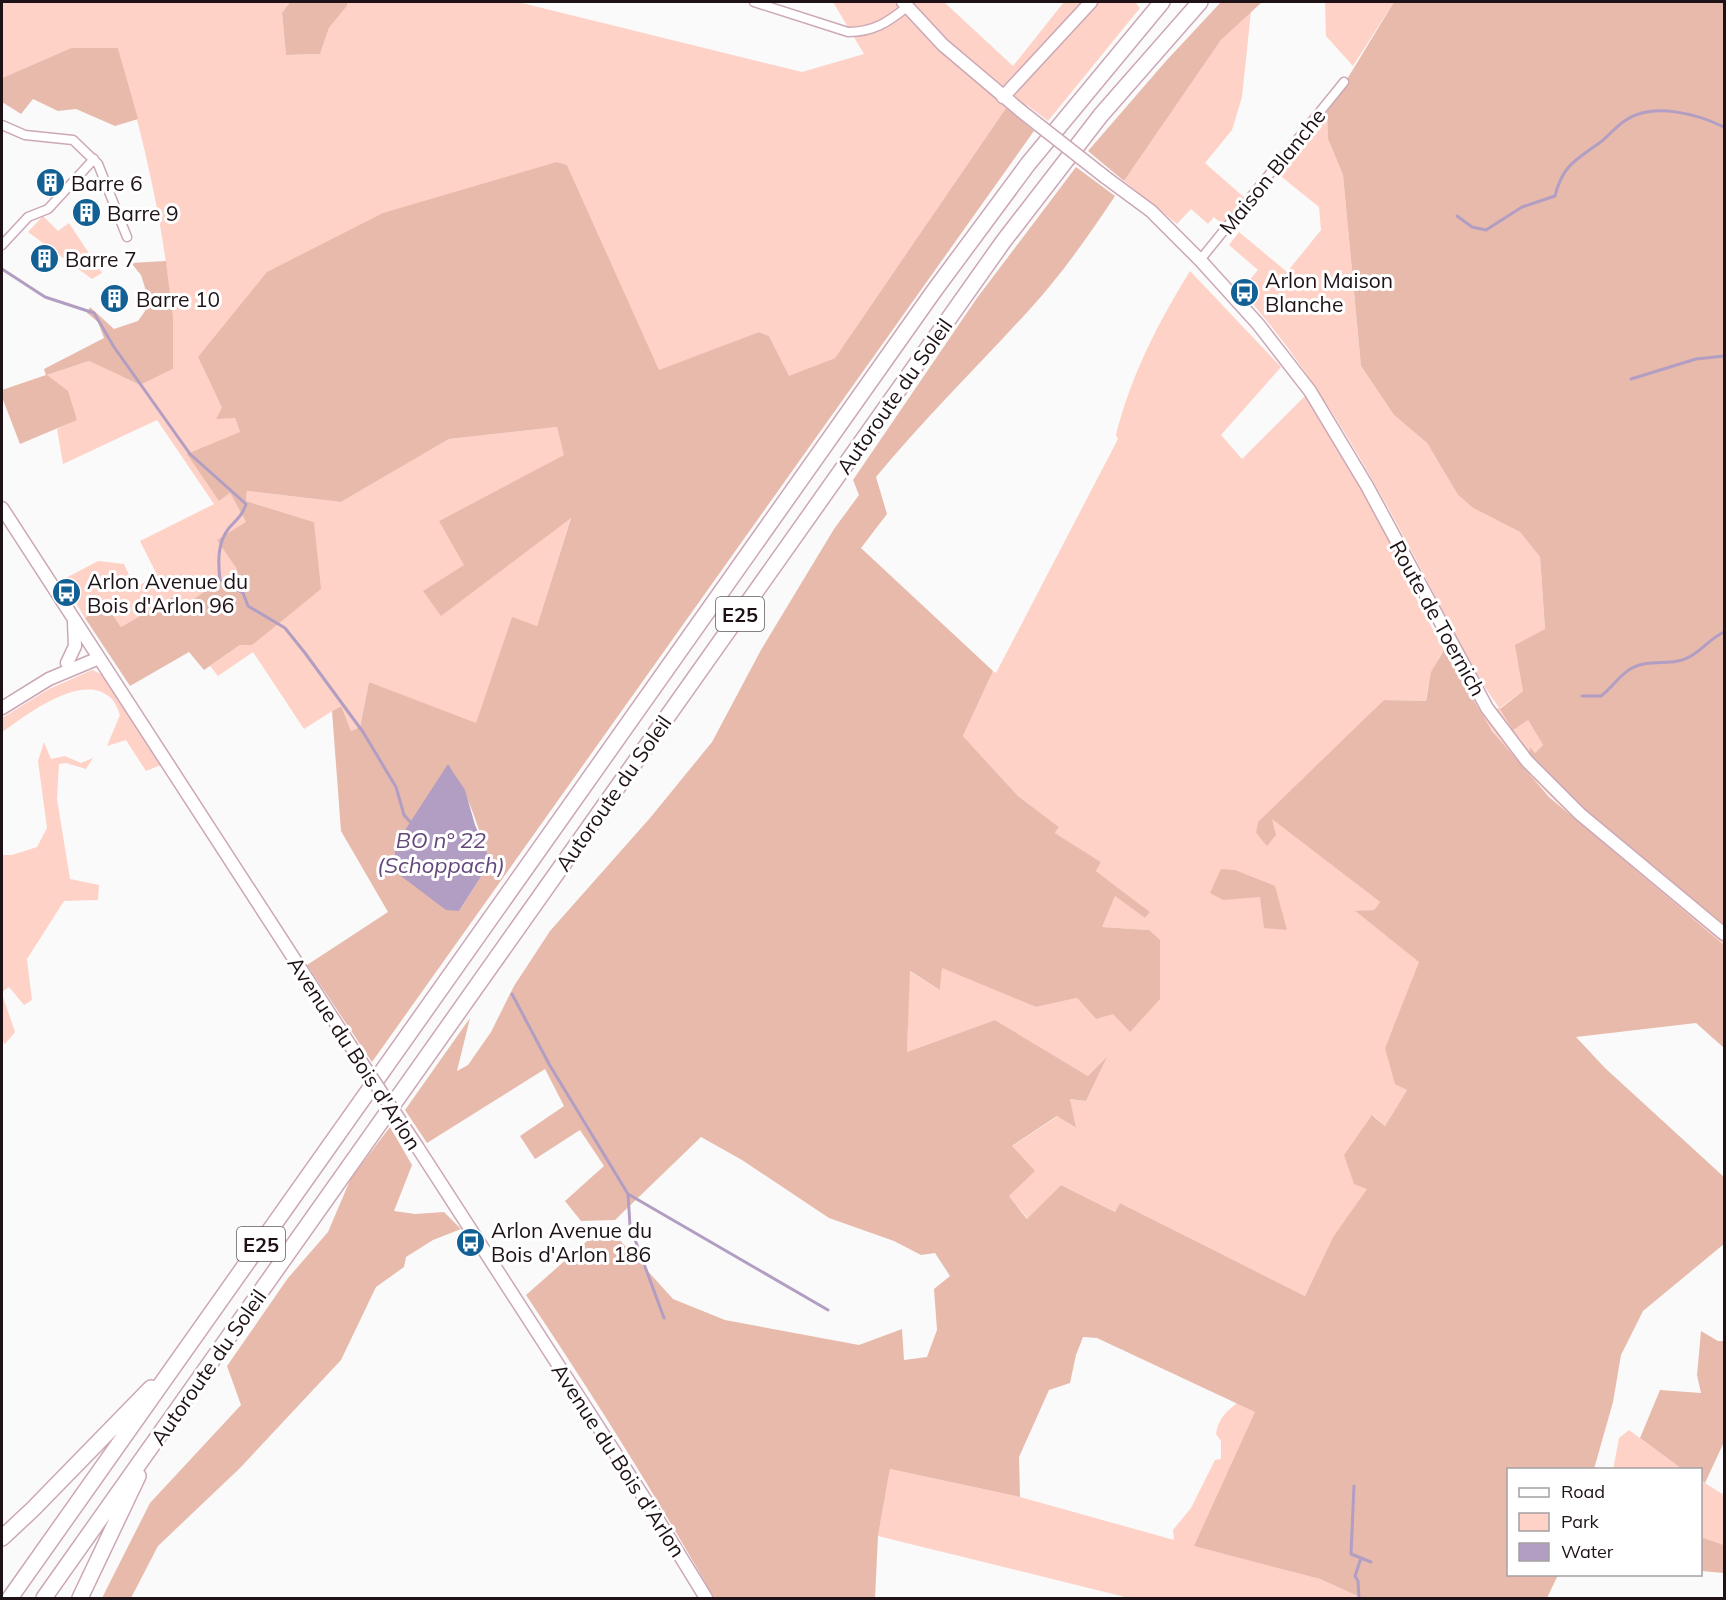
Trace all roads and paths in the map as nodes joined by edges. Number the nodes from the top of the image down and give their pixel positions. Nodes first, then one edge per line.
1 (754, 2) edge
2 (1090, 2) edge
3 (1162, 2) edge
4 (1200, 2) edge
5 (905, 4) edge
6 (1344, 82) dead end
7 (1004, 97) junction
8 (2, 125) edge
9 (94, 159) junction
10 (127, 237) dead end
11 (2, 245) edge
12 (1200, 260) junction
13 (2, 508) edge
14 (74, 620) junction
15 (97, 655) junction
16 (67, 663) junction
17 (49, 679) junction
18 (2, 708) edge
19 (1725, 934) edge
20 (170, 1373) junction
21 (147, 1453) junction
22 (2, 1538) edge
23 (10, 1599) edge
24 (44, 1599) edge
25 (80, 1599) edge
26 (706, 1599) edge

1 - 5 street
2 - 7 main road
3 - 20 highway, Autoroute du Soleil / E25
4 - 21 highway, Autoroute du Soleil / E25
5 - 7 main road
6 - 12 street, Maison Blanche
7 - 12 main road, Route de Toernich, bridge
8 - 9 street
9 - 10 street
9 - 11 street
12 - 19 main road, Route de Toernich
13 - 14 main road, Avenue du Bois d'Arlon
14 - 15 main road, Avenue du Bois d'Arlon
14 - 16 main road
15 - 16 main road
15 - 17 main road
15 - 26 main road, Avenue du Bois d'Arlon, bridge
16 - 17 main road
17 - 18 main road
20 - 22 highway
20 - 23 highway, Autoroute du Soleil / E25
21 - 24 highway, Autoroute du Soleil / E25
21 - 25 highway

